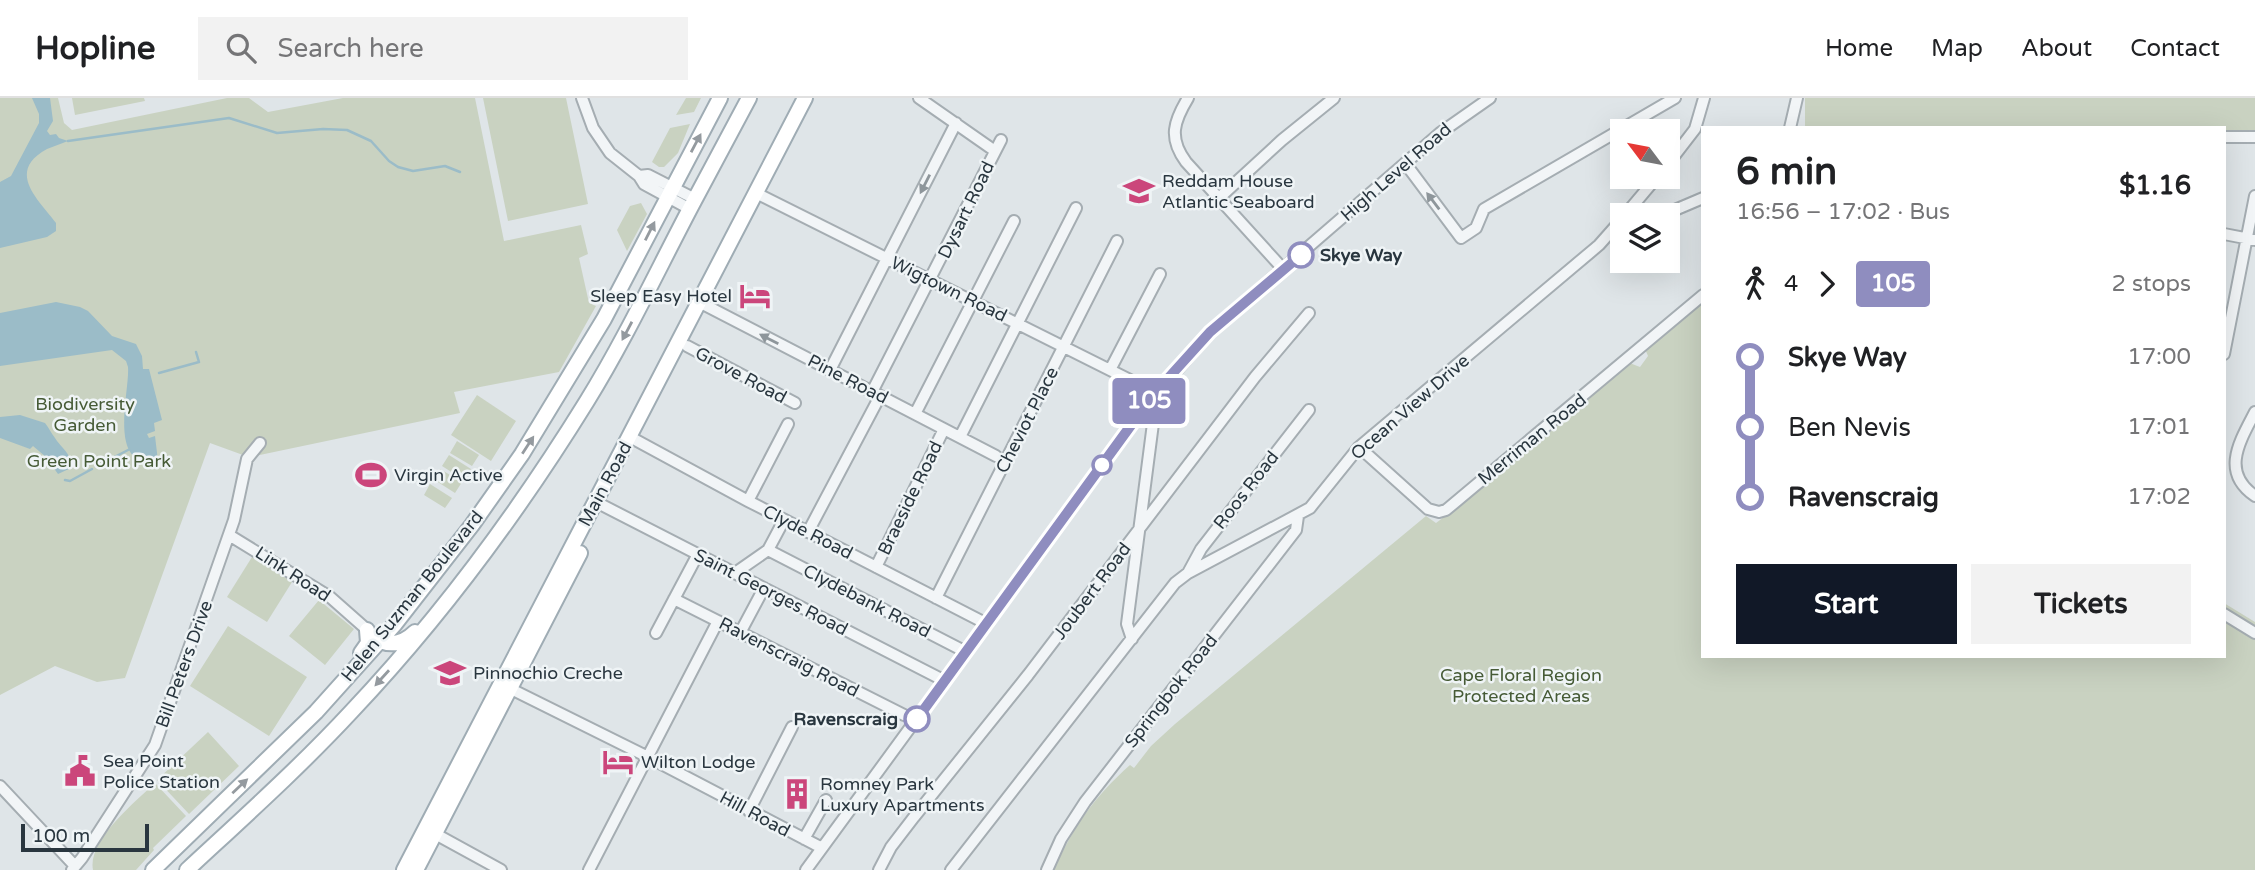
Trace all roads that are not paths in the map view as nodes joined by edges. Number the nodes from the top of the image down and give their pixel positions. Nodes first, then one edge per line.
1 (582, 98) edge
2 (720, 98) edge
3 (749, 98) edge
4 (805, 98) edge
5 (816, 98) edge
6 (919, 98) edge
7 (1188, 98) edge
8 (1334, 98) edge
9 (1490, 98) edge
10 (1675, 98) edge
11 (1704, 98) edge
12 (1797, 98) edge
13 (956, 123) junction
14 (1790, 126) edge
15 (2226, 137) edge
16 (2255, 137) edge
17 (1680, 148) edge
18 (1405, 163) junction
19 (1647, 189) edge
20 (670, 192) junction
21 (760, 195) junction
22 (2255, 196) edge
23 (1219, 198) junction
24 (1701, 199) edge
25 (1636, 203) edge
26 (693, 204) junction
27 (1076, 208) dead end
28 (1680, 208) edge
29 (1014, 221) dead end
30 (1610, 233) edge
31 (2226, 234) edge
32 (2250, 239) edge
33 (1117, 242) dead end
34 (886, 259) junction
35 (1284, 270) junction
36 (1160, 274) dead end
37 (931, 280) junction
38 (1701, 297) edge
39 (974, 301) junction
40 (703, 305) junction
41 (1308, 313) dead end
42 (1018, 323) junction
43 (2226, 345) edge
44 (687, 346) junction
45 (1065, 346) junction
46 (830, 370) junction
47 (1110, 370) junction
48 (1142, 386) dead end
49 (876, 394) junction
50 (1153, 395) junction
51 (795, 403) dead end
52 (1309, 410) dead end
53 (2255, 412) edge
54 (915, 414) junction
55 (788, 424) dead end
56 (944, 429) junction
57 (960, 437) junction
58 (634, 439) junction
59 (260, 443) dead end
60 (1359, 447) junction
61 (996, 456) dead end
62 (2255, 496) edge
63 (748, 501) junction
64 (600, 504) junction
65 (1298, 516) junction
66 (784, 520) junction
67 (1138, 531) junction
68 (808, 532) junction
69 (229, 535) junction
70 (486, 549) junction
71 (768, 550) junction
72 (698, 554) junction
73 (876, 567) junction
74 (735, 573) junction
75 (1188, 573) junction
76 (764, 588) junction
77 (936, 598) junction
78 (674, 599) junction
79 (2226, 615) edge
80 (354, 617) junction
81 (718, 621) junction
82 (395, 624) junction
83 (987, 624) junction
84 (368, 630) junction
85 (656, 633) dead end
86 (740, 633) junction
87 (2255, 633) edge
88 (1132, 639) junction
89 (380, 641) junction
90 (966, 652) junction
91 (945, 681) junction
92 (505, 686) junction
93 (316, 712) junction
94 (904, 715) dead end
95 (792, 727) dead end
96 (648, 757) junction
97 (0, 786) edge
98 (826, 800) dead end
99 (749, 811) junction
100 (430, 831) junction
101 (804, 839) junction
102 (822, 848) junction
103 (73, 868) edge
104 (594, 869) edge
105 (153, 870) edge
106 (187, 870) edge
107 (404, 870) edge
108 (416, 870) edge
109 (501, 870) edge
110 (806, 870) edge
111 (879, 870) edge
112 (951, 870) edge
113 (1047, 870) edge

1 - 20 street
20 -> 2 main road, Helen Suzman Boulevard
3 - 26 main road, Helen Suzman Boulevard
4 - 21 main road, Main Road
5 - 21 main road, Main Road
6 - 13 street
7 - 23 street
8 - 23 street
9 - 18 street, High Level Road
10 -> 18 street
11 - 17 street
12 - 14 street
13 -> 34 street
13 - 37 street, Dysart Road
15 - 16 street
18 - 35 street, High Level Road
19 - 25 street, Ocean View Drive
20 - 26 street
82 -> 20 main road, Helen Suzman Boulevard
21 - 34 street, Wigtown Road
21 - 40 main road, Main Road
22 - 32 street
23 - 35 street
24 - 28 street
26 -> 70 main road, Helen Suzman Boulevard
27 - 42 street
29 - 39 street
30 - 60 street, Ocean View Drive
31 - 32 street
32 - 43 street
33 - 45 street, Cheviot Place
34 - 37 street, Wigtown Road
34 - 46 street
35 - 50 street, High Level Road
36 - 47 street
37 - 39 street, Wigtown Road
37 - 49 street, Dysart Road
38 - 60 street, Merriman Road
39 - 42 street, Wigtown Road
39 - 54 street
40 - 44 main road, Main Road
46 -> 40 street, Pine Road
40 - 58 main road, Main Road
41 - 67 street, Joubert Road
42 - 45 street, Wigtown Road
42 - 57 street
44 - 51 street, Grove Road
44 - 58 main road, Main Road
45 - 47 street, Wigtown Road
45 - 77 street, Cheviot Place
46 - 49 street, Pine Road
47 - 48 street, Wigtown Road
49 - 54 street, Pine Road
49 - 68 street, Dysart Road
50 - 67 street
50 - 83 street, High Level Road
52 - 75 street, Roos Road
53 - 62 street
54 - 56 street, Pine Road
55 - 63 street
56 - 57 street, Pine Road
56 - 73 street, Braeside Road
57 - 61 street, Pine Road
58 - 63 street, Clyde Road
58 - 64 main road, Main Road
59 - 69 street, Bill Peters Drive
60 - 65 street, Ocean View Drive
63 - 66 street, Clyde Road
64 - 72 street, Saint Georges Road
64 - 92 main road, Main Road
65 - 75 street, Ocean View Drive
65 - 113 street, Springbok Road
66 - 68 street, Clyde Road
66 - 71 street
67 - 88 street
67 - 111 street, Joubert Road
68 - 73 street, Clyde Road
69 - 80 street, Link Road
69 - 103 street, Bill Peters Drive
70 - 89 main road
70 -> 106 main road, Helen Suzman Boulevard
71 - 74 street
71 - 90 street, Clydebank Road
72 - 74 street, Saint Georges Road
72 - 78 street
73 - 77 street, Clyde Road
74 - 76 street, Saint Georges Road
75 - 88 street, Ocean View Drive
76 - 86 street
76 - 91 street, Saint Georges Road
77 - 83 street, Clyde Road
78 - 81 street, Ravenscraig Road
78 - 85 street
79 - 87 street
80 - 82 street, Link Road
80 - 84 street, Link Road
81 - 86 street, Ravenscraig Road
81 - 96 street
82 - 89 main road, Helen Suzman Boulevard
83 - 90 street, High Level Road
84 - 89 street, Link Road
84 - 93 main road
86 - 94 street, Ravenscraig Road
88 - 112 street, Ocean View Drive
89 - 93 main road, Helen Suzman Boulevard
90 - 91 street, High Level Road
91 - 102 street, High Level Road
92 - 96 street, Hill Road
92 - 100 main road, Main Road
105 -> 93 main road, Helen Suzman Boulevard
95 - 99 street
96 - 99 street, Hill Road
96 - 104 street
97 - 103 street
98 - 101 street
99 - 101 street, Hill Road
100 - 107 main road, Main Road
100 - 108 main road, Main Road
100 - 109 street
101 - 102 street, Hill Road
102 - 110 street, High Level Road

